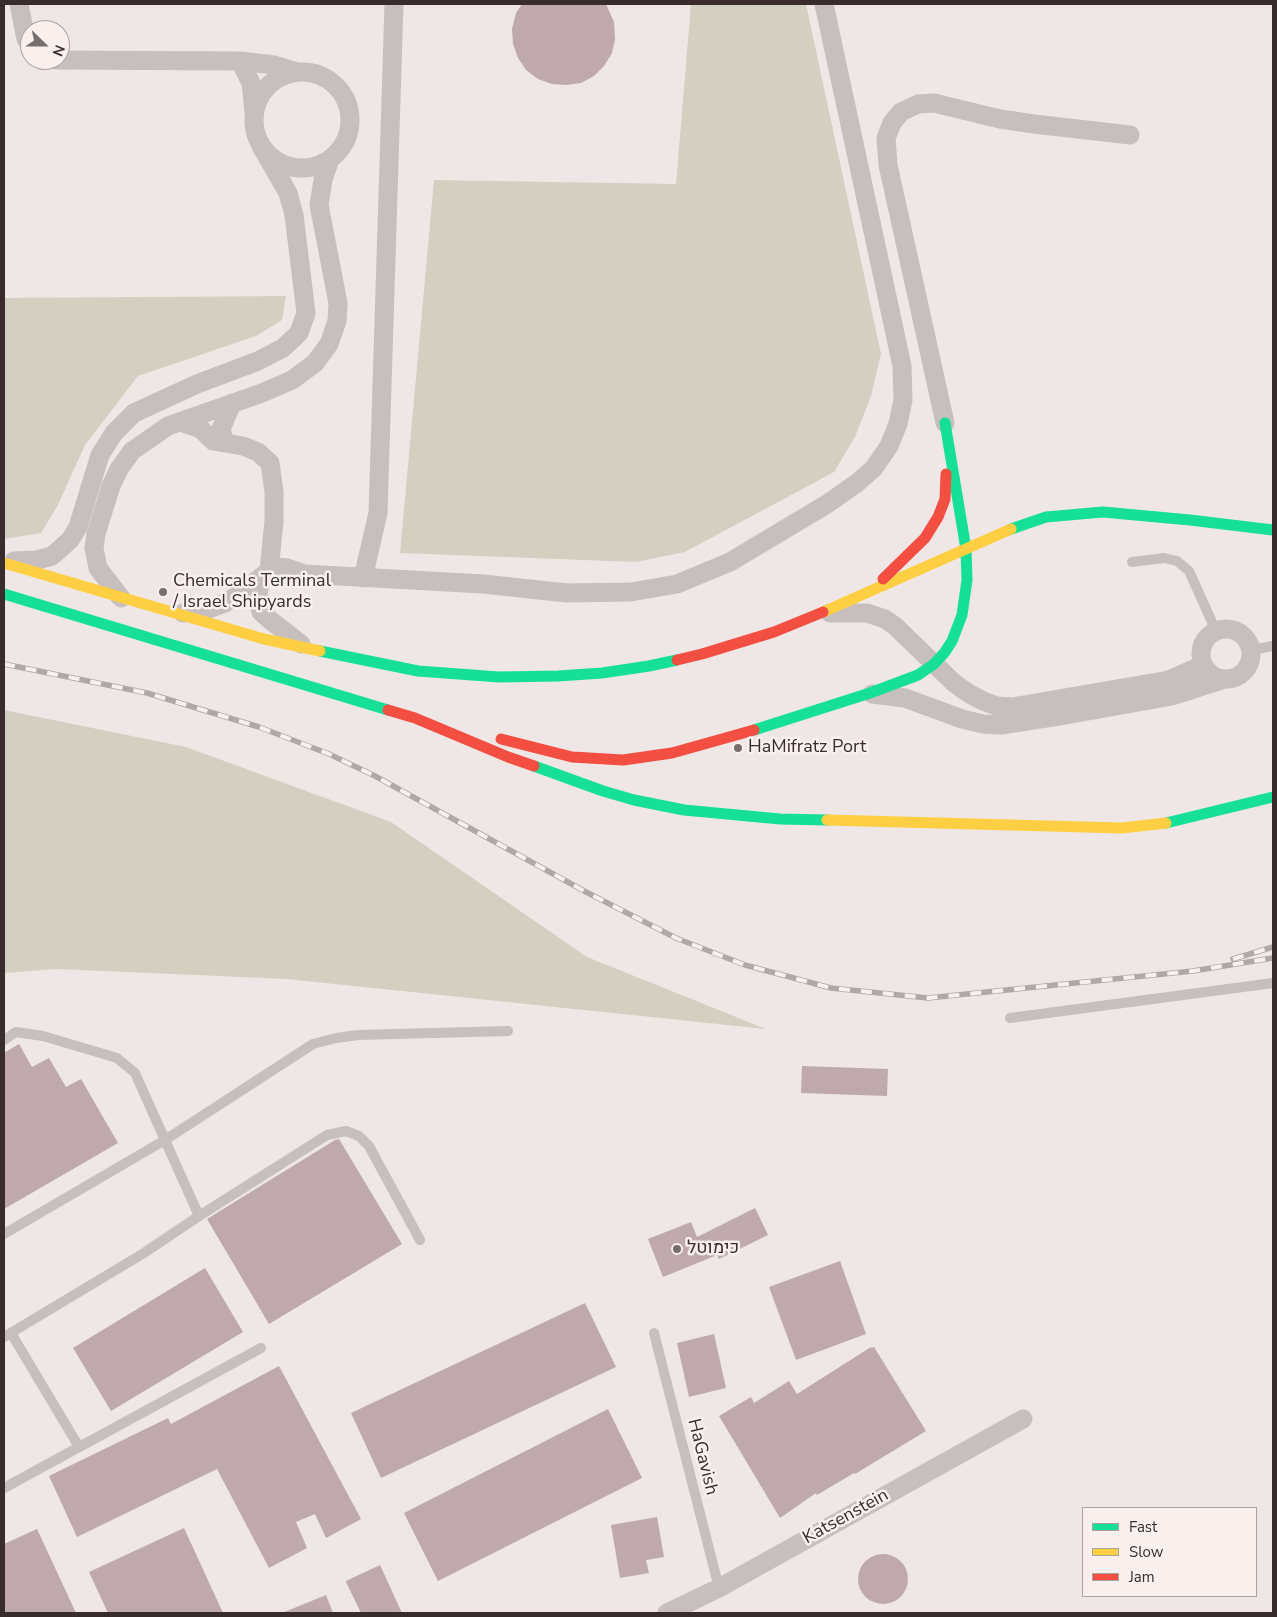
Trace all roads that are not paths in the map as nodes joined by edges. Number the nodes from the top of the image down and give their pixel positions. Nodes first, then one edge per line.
1 (19, 4) edge
2 (394, 4) edge
3 (824, 4) edge
4 (22, 20) edge
5 (70, 60) edge
6 (240, 61) junction
7 (298, 72) junction
8 (254, 115) junction
9 (1130, 136) dead end
10 (262, 146) junction
11 (330, 159) junction
12 (232, 404) junction
13 (181, 422) junction
14 (945, 423) junction
15 (225, 444) junction
16 (1264, 517) dead end
17 (1190, 520) junction
18 (1273, 530) edge
19 (966, 549) junction
20 (4, 562) edge
21 (1132, 562) dead end
22 (269, 571) junction
23 (362, 578) junction
24 (870, 592) junction
25 (4, 594) edge
26 (121, 598) junction
27 (175, 614) junction
28 (817, 614) junction
29 (1216, 631) junction
30 (1273, 646) edge
31 (306, 647) junction
32 (1252, 650) junction
33 (934, 664) junction
34 (1203, 664) junction
35 (1222, 680) junction
36 (870, 693) junction
37 (415, 718) junction
38 (1273, 797) edge
39 (1273, 982) edge
40 (1010, 1018) dead end
41 (508, 1031) dead end
42 (4, 1040) edge
43 (165, 1140) junction
44 (199, 1216) junction
45 (4, 1234) edge
46 (420, 1240) dead end
47 (654, 1333) dead end
48 (7, 1335) edge
49 (261, 1348) dead end
50 (1023, 1419) dead end
51 (79, 1446) junction
52 (4, 1488) edge
53 (719, 1588) junction
54 (667, 1613) edge

1 - 4 street
2 - 23 street
3 - 23 street
5 - 6 street
6 - 7 street
6 - 8 street
7 - 8 street
7 - 11 street
8 - 10 street
9 - 14 street
10 - 11 street
10 - 20 street
11 - 12 street
12 - 13 street
12 - 15 street
13 - 15 street
13 - 26 street
14 - 19 street
14 - 24 street
15 - 22 street
16 - 17 street
17 - 18 street
17 - 19 street
19 - 24 street
19 - 33 street
20 - 26 street
21 - 29 lane
22 - 23 street
22 - 27 street
22 - 31 street
24 - 28 street
25 - 37 street
26 - 27 street
27 - 31 street
28 - 31 street
28 - 33 street
29 - 32 street
29 - 34 street
30 - 32 lane
32 - 35 street
33 - 34 street
33 - 36 street
34 - 35 street
35 - 36 street
36 - 37 street
37 - 38 street
39 - 40 lane
41 - 43 lane
42 - 43 lane
43 - 44 lane
43 - 45 lane
44 - 46 lane
44 - 48 lane
47 - 53 lane, HaGavish
48 - 51 lane
49 - 51 lane
50 - 53 street, Katsenstein
51 - 52 lane
53 - 54 street, Katsenstein

